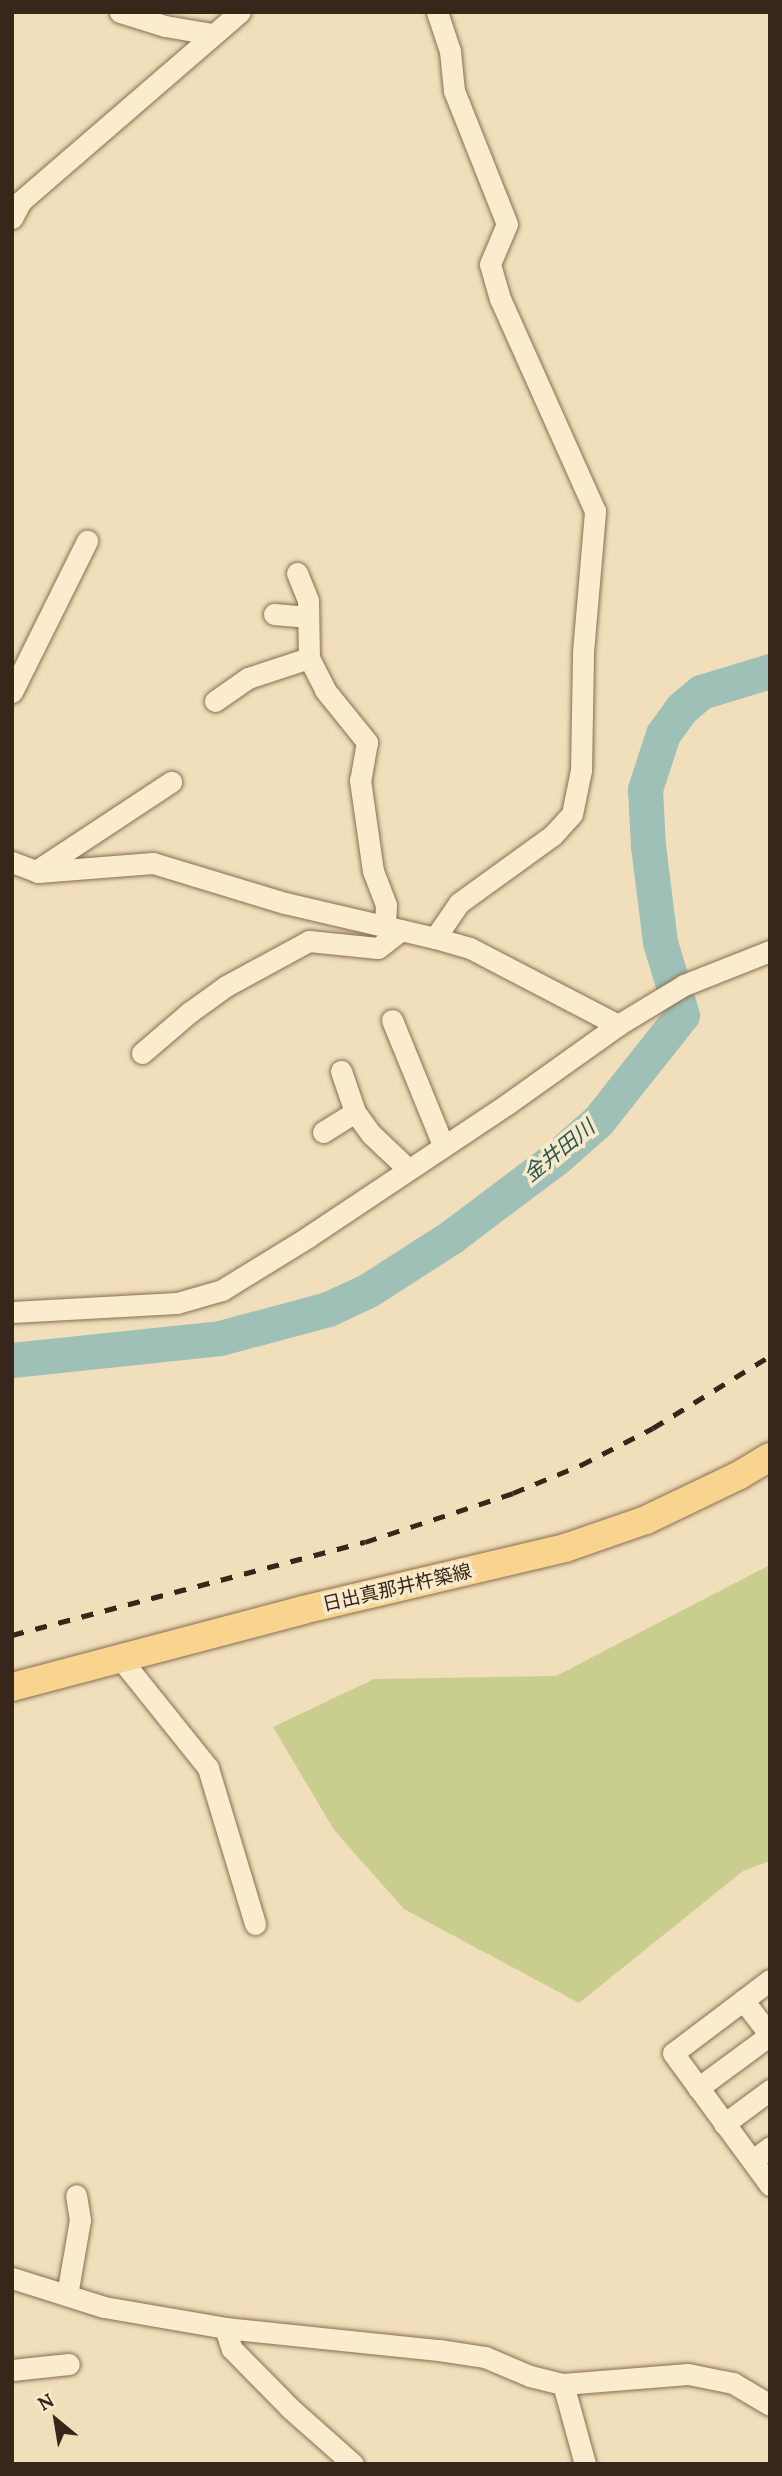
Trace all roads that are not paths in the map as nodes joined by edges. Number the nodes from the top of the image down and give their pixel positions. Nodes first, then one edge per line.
1 (120, 12) edge
2 (240, 12) edge
3 (437, 12) edge
4 (212, 34) junction
5 (12, 218) edge
6 (87, 541) dead end
7 (297, 573) dead end
8 (274, 614) dead end
9 (308, 617) junction
10 (309, 658) junction
11 (12, 692) edge
12 (215, 701) dead end
13 (171, 782) dead end
14 (12, 862) edge
15 (36, 871) junction
16 (393, 929) junction
17 (435, 939) junction
18 (770, 951) edge
19 (393, 1020) dead end
20 (618, 1025) junction
21 (142, 1053) dead end
22 (341, 1071) dead end
23 (355, 1112) junction
24 (323, 1132) dead end
25 (443, 1145) junction
26 (407, 1168) junction
27 (12, 1312) edge
28 (770, 1457) edge
29 (120, 1658) junction
30 (12, 1688) edge
31 (255, 1924) dead end
32 (770, 1980) edge
33 (743, 2000) junction
34 (770, 2035) edge
35 (698, 2088) junction
36 (770, 2090) edge
37 (724, 2124) junction
38 (770, 2147) edge
39 (752, 2160) junction
40 (770, 2185) edge
41 (76, 2195) dead end
42 (12, 2278) edge
43 (67, 2295) junction
44 (225, 2328) junction
45 (69, 2364) dead end
46 (12, 2370) edge
47 (563, 2384) junction
48 (770, 2405) edge
49 (353, 2464) edge
50 (586, 2464) edge

1 - 4 street
2 - 4 street
3 - 17 street
4 - 5 street
6 - 11 street
7 - 9 street
8 - 9 street
9 - 10 street
10 - 12 street
10 - 16 street
13 - 15 street
14 - 15 street
15 - 16 street
16 - 17 street
16 - 21 street
17 - 20 street
18 - 20 street
19 - 25 street
20 - 25 street
22 - 23 street
23 - 24 street
23 - 26 street
25 - 26 street
26 - 27 street
28 - 29 main road, 日出真那井杵築線
29 - 30 main road, 日出真那井杵築線
29 - 31 street
32 - 33 street
33 - 34 street
33 - 35 street
34 - 35 street
35 - 37 street
36 - 37 street
37 - 39 street
38 - 39 street
39 - 40 street
41 - 43 street
42 - 43 street
43 - 44 street
44 - 47 street
44 - 49 street
45 - 46 street
47 - 48 street
47 - 50 street

